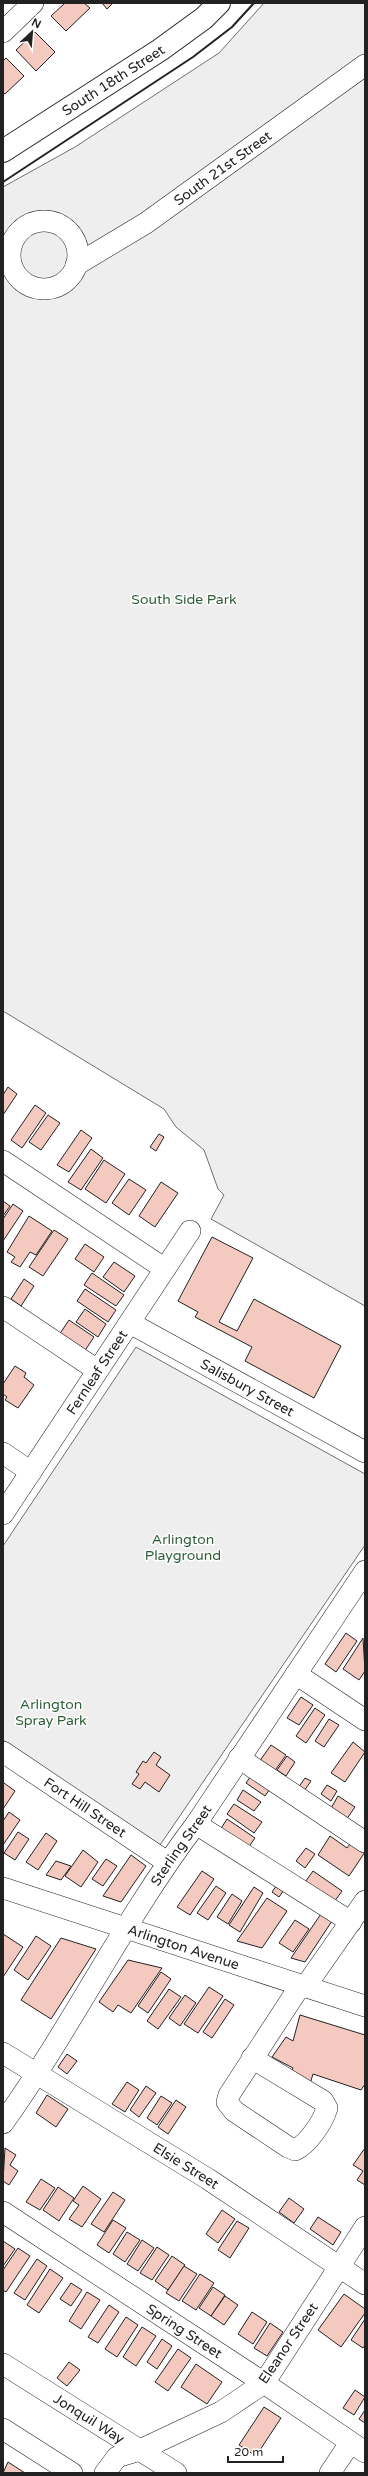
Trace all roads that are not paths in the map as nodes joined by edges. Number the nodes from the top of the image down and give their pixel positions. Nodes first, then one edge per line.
1 (33, 3) edge
2 (219, 3) edge
3 (3, 32) edge
4 (365, 65) edge
5 (3, 151) edge
6 (76, 265) junction
7 (8, 270) edge
8 (3, 1161) edge
9 (190, 1231) dead end
10 (165, 1269) junction
11 (3, 1307) edge
12 (130, 1323) junction
13 (97, 1370) junction
14 (365, 1452) edge
15 (3, 1454) edge
16 (31, 1472) junction
17 (3, 1514) edge
18 (363, 1579) edge
19 (296, 1674) junction
20 (365, 1720) edge
21 (3, 1752) edge
22 (239, 1758) junction
23 (196, 1824) junction
24 (365, 1842) edge
25 (167, 1862) junction
26 (3, 1888) edge
27 (365, 1902) edge
28 (351, 1922) junction
29 (126, 1927) junction
30 (302, 1986) junction
31 (365, 2006) edge
32 (3, 2053) edge
33 (252, 2058) junction
34 (39, 2073) junction
35 (3, 2124) edge
36 (3, 2212) edge
37 (365, 2227) edge
38 (340, 2266) junction
39 (365, 2284) edge
40 (3, 2364) edge
41 (264, 2383) junction
42 (3, 2429) edge
43 (358, 2448) edge
44 (140, 2450) junction
45 (72, 2473) edge
46 (105, 2473) edge
47 (176, 2473) edge
48 (330, 2473) edge

1 - 3 street
2 - 5 main road, South 18th Street
4 - 6 street, South 21st Street
6 - 7 street
6 - 7 street
8 - 10 street
9 - 10 street, Fernleaf Street
10 - 12 street, Fernleaf Street
11 - 13 street
12 - 13 street, Fernleaf Street
12 - 14 street, Salisbury Street
13 - 16 street, Fernleaf Street
15 - 16 street
16 - 17 street, Fernleaf Street
18 - 19 street, Sterling Street
19 - 20 street
19 - 22 street, Sterling Street
21 - 25 street, Fort Hill Street
22 - 23 street, Sterling Street
22 - 24 street
23 - 25 street, Sterling Street
23 - 28 street
25 - 29 street, Sterling Street
26 - 29 street, Arlington Avenue
27 - 28 street
28 - 30 street
29 - 30 street, Arlington Avenue
29 - 34 street, Sterling Street
30 - 31 street, Arlington Avenue
30 - 33 street
32 - 34 street, Elsie Street
33 - 33 street
34 - 35 street, Sterling Street
34 - 38 street, Elsie Street
36 - 41 street, Spring Street
37 - 38 street, Eleanor Street
38 - 39 street, Elsie Street
38 - 41 street, Eleanor Street
40 - 44 street, Jonquil Way
41 - 43 street, Spring Street
41 - 44 street, Eleanor Street
42 - 45 street
43 - 48 street
44 - 46 street, Eleanor Street
44 - 47 street, Jonquil Way

